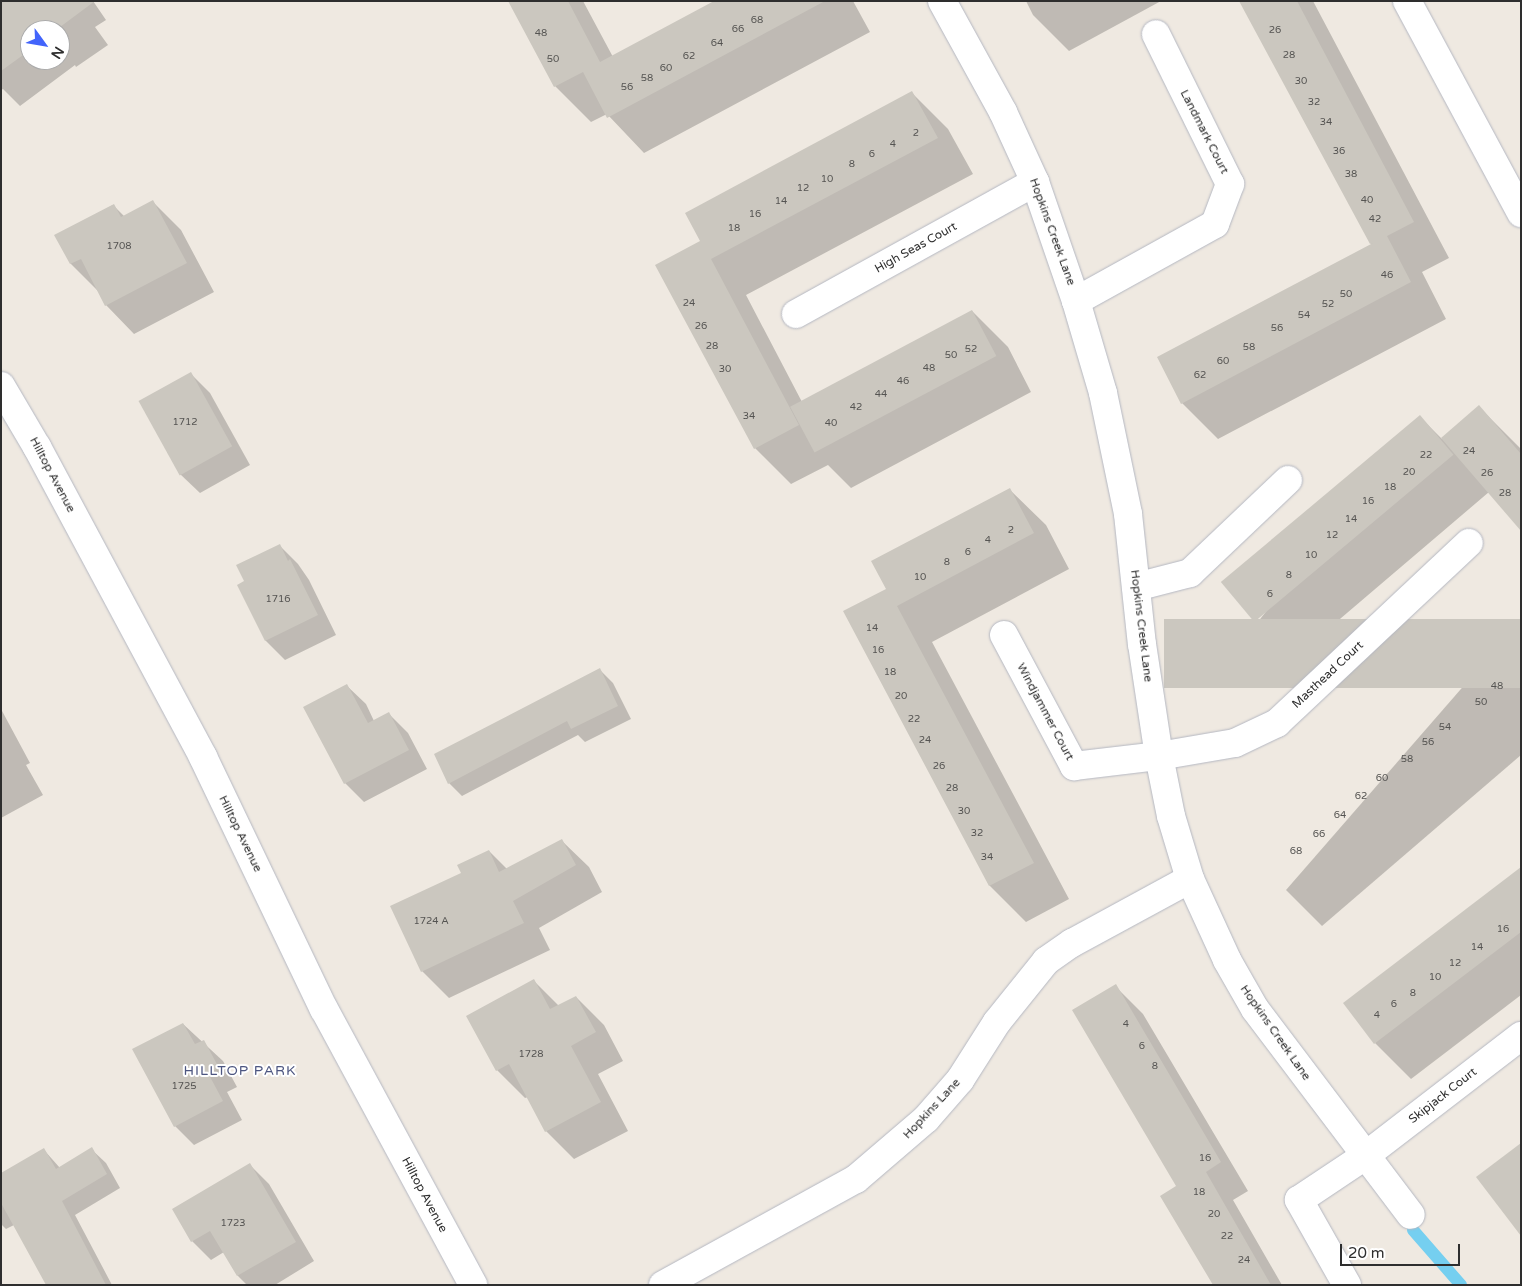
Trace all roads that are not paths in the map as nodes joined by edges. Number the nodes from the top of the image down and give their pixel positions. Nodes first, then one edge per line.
1 (942, 1) edge
2 (1407, 1) edge
3 (1156, 34) dead end
4 (1036, 182) junction
5 (1521, 213) edge
6 (1076, 301) junction
7 (796, 314) dead end
8 (1, 386) edge
9 (1288, 480) dead end
10 (1469, 543) dead end
11 (1136, 587) junction
12 (1004, 635) dead end
13 (1159, 756) junction
14 (1190, 879) junction
15 (1521, 1036) edge
16 (1365, 1156) junction
17 (1411, 1215) dead end
18 (473, 1285) edge
19 (663, 1285) edge
20 (1347, 1285) edge

1 - 4 street, Hopkins Creek Lane
2 - 5 street
3 - 6 street, Landmark Court
4 - 6 street, Hopkins Creek Lane
4 - 7 street, High Seas Court
6 - 11 street, Hopkins Creek Lane
8 - 18 street, Hilltop Avenue
9 - 11 street
10 - 13 street, Masthead Court
11 - 13 street, Hopkins Creek Lane
12 - 13 street, Windjammer Court
13 - 14 street, Hopkins Creek Lane
14 - 16 street, Hopkins Creek Lane
14 - 19 street, Hopkins Lane
15 - 16 street, Skipjack Court
16 - 17 street, Hopkins Creek Lane
16 - 20 street, Skipjack Court

